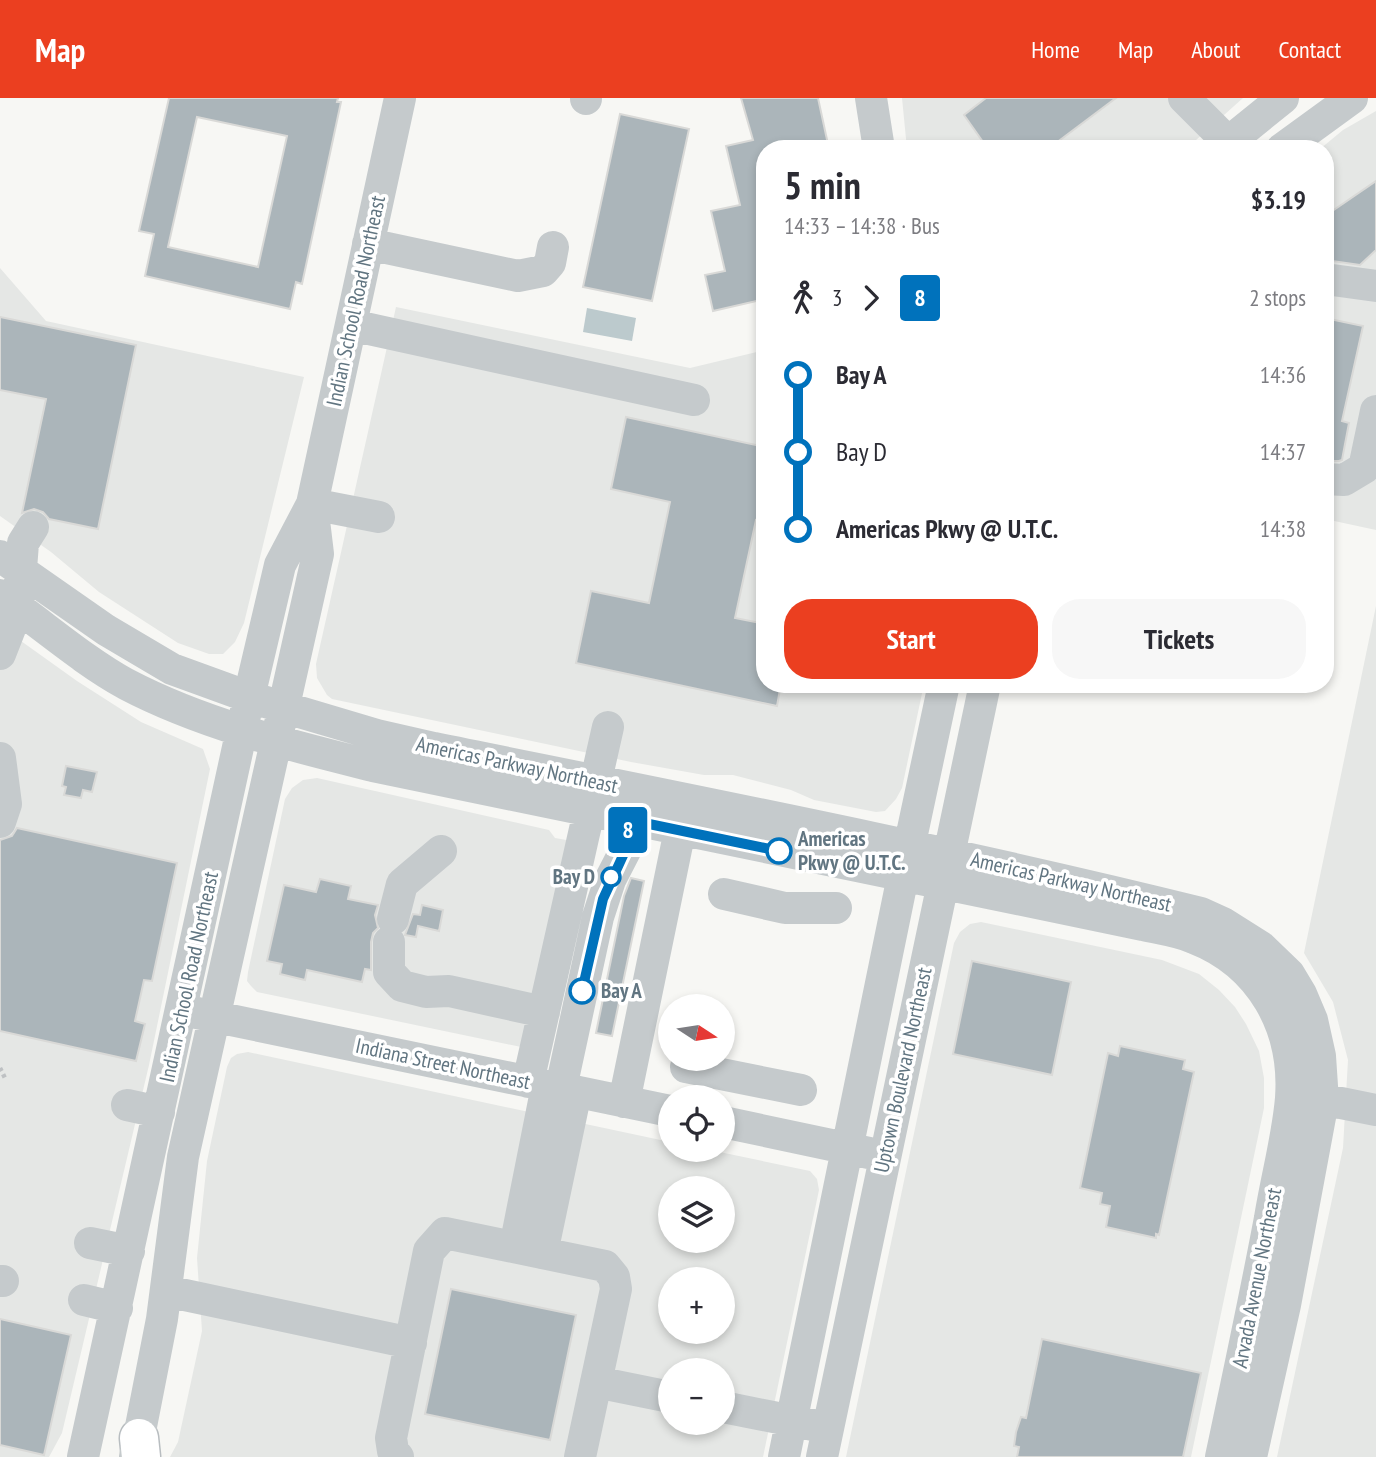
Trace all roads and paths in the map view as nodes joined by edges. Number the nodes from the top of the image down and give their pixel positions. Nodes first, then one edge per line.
1 (400, 98) edge
2 (871, 98) edge
3 (1184, 98) edge
4 (1283, 98) edge
5 (1352, 98) edge
6 (878, 140) edge
7 (1222, 140) edge
8 (1235, 140) edge
9 (1294, 140) edge
10 (368, 244) junction
11 (553, 247) dead end
12 (1334, 280) edge
13 (1376, 286) edge
14 (351, 325) junction
15 (694, 400) dead end
16 (1376, 411) edge
17 (1334, 479) edge
18 (312, 504) junction
19 (379, 517) dead end
20 (33, 527) dead end
21 (10, 562) edge
22 (9, 601) edge
23 (0, 654) edge
24 (942, 693) edge
25 (983, 693) edge
26 (249, 697) junction
27 (285, 706) junction
28 (608, 727) dead end
29 (242, 730) junction
30 (278, 741) junction
31 (0, 758) edge
32 (601, 782) junction
33 (726, 808) junction
34 (589, 811) junction
35 (625, 819) junction
36 (0, 822) edge
37 (680, 830) junction
38 (910, 845) junction
39 (441, 851) dead end
40 (949, 853) junction
41 (902, 876) junction
42 (943, 884) junction
43 (724, 894) dead end
44 (836, 908) dead end
45 (182, 1010) junction
46 (544, 1012) junction
47 (215, 1018) junction
48 (0, 1068) edge
49 (705, 1071) edge
50 (5, 1078) dead end
51 (749, 1080) junction
52 (553, 1087) junction
53 (801, 1090) dead end
54 (1291, 1099) junction
55 (1323, 1101) junction
56 (624, 1102) junction
57 (127, 1105) dead end
58 (658, 1109) edge
59 (1376, 1110) edge
60 (159, 1112) junction
61 (735, 1112) edge
62 (735, 1125) edge
63 (848, 1148) junction
64 (884, 1156) junction
65 (90, 1243) dead end
66 (528, 1250) junction
67 (129, 1251) junction
68 (166, 1292) junction
69 (83, 1300) dead end
70 (1270, 1302) junction
71 (115, 1312) junction
72 (411, 1343) junction
73 (596, 1382) junction
74 (658, 1395) edge
75 (735, 1409) edge
76 (792, 1421) junction
77 (825, 1443) edge
78 (138, 1451) edge
79 (65, 1457) edge
80 (83, 1457) edge
81 (398, 1457) edge
82 (580, 1457) edge
83 (785, 1457) edge
84 (1222, 1457) edge
85 (1251, 1457) edge

1 - 10 street, Indian School Road Northeast
2 - 6 street
3 - 7 street
4 - 8 street
5 - 9 street
10 - 11 street
10 - 14 street, Indian School Road Northeast
12 - 13 street
14 - 15 street
14 - 18 street, Indian School Road Northeast
16 - 17 street
18 - 19 street
18 - 26 street, Indian School Road Northeast
18 - 27 street, Indian School Road Northeast
20 - 21 street
21 - 22 street
21 - 26 street, Americas Parkway Northeast
22 - 23 street
22 - 29 street, Americas Parkway Northeast
24 - 38 street, Uptown Boulevard Northeast
25 - 40 street, Uptown Boulevard Northeast
26 - 27 street, Americas Parkway Northeast
26 - 29 street, Indian School Road Northeast
27 - 30 street, Indian School Road Northeast
27 - 32 street, Americas Parkway Northeast
28 - 32 street
29 - 30 street, Americas Parkway Northeast
29 - 45 street, Indian School Road Northeast
30 - 34 street, Americas Parkway Northeast
30 - 47 street, Indian School Road Northeast
31 - 36 street
32 - 33 street, Americas Parkway Northeast
32 - 34 street
32 - 35 street
33 - 37 street
33 - 38 street, Americas Parkway Northeast
34 - 35 street, Americas Parkway Northeast
34 - 46 street
35 - 37 street, Americas Parkway Northeast
35 - 52 street
37 - 41 street, Americas Parkway Northeast
37 - 56 street
38 - 40 street, Americas Parkway Northeast
38 - 41 street, Uptown Boulevard Northeast
39 - 46 street
40 - 42 street, Uptown Boulevard Northeast
40 - 55 street, Americas Parkway Northeast
41 - 42 street, Americas Parkway Northeast
41 - 63 street, Uptown Boulevard Northeast
42 - 54 street, Americas Parkway Northeast
42 - 64 street, Uptown Boulevard Northeast
43 - 44 street
45 - 47 street, Indiana Street Northeast
45 - 60 street, Indian School Road Northeast
46 - 52 street
47 - 52 street, Indiana Street Northeast
47 - 68 street, Indian School Road Northeast
48 - 50 path
49 - 51 street
51 - 53 street
51 - 61 street
52 - 56 street, Indiana Street Northeast
52 - 66 street
54 - 55 street
54 - 70 street, Arvada Avenue Northeast
55 - 59 street
55 - 70 street, Arvada Avenue Northeast
56 - 58 street, Indiana Street Northeast
57 - 60 street
60 - 67 street, Indian School Road Northeast
62 - 63 street
63 - 64 street
63 - 76 street, Uptown Boulevard Northeast
64 - 77 street, Uptown Boulevard Northeast
65 - 67 street
66 - 72 street
66 - 73 street
67 - 71 street, Indian School Road Northeast
68 - 72 street
68 - 78 street, Indian School Road Northeast
69 - 71 street
70 - 84 street, Arvada Avenue Northeast
70 - 85 street, Arvada Avenue Northeast
71 - 79 street
71 - 80 street, Indian School Road Northeast
72 - 81 street
73 - 74 street
73 - 82 street
75 - 76 street
76 - 77 street
76 - 83 street, Uptown Boulevard Northeast

